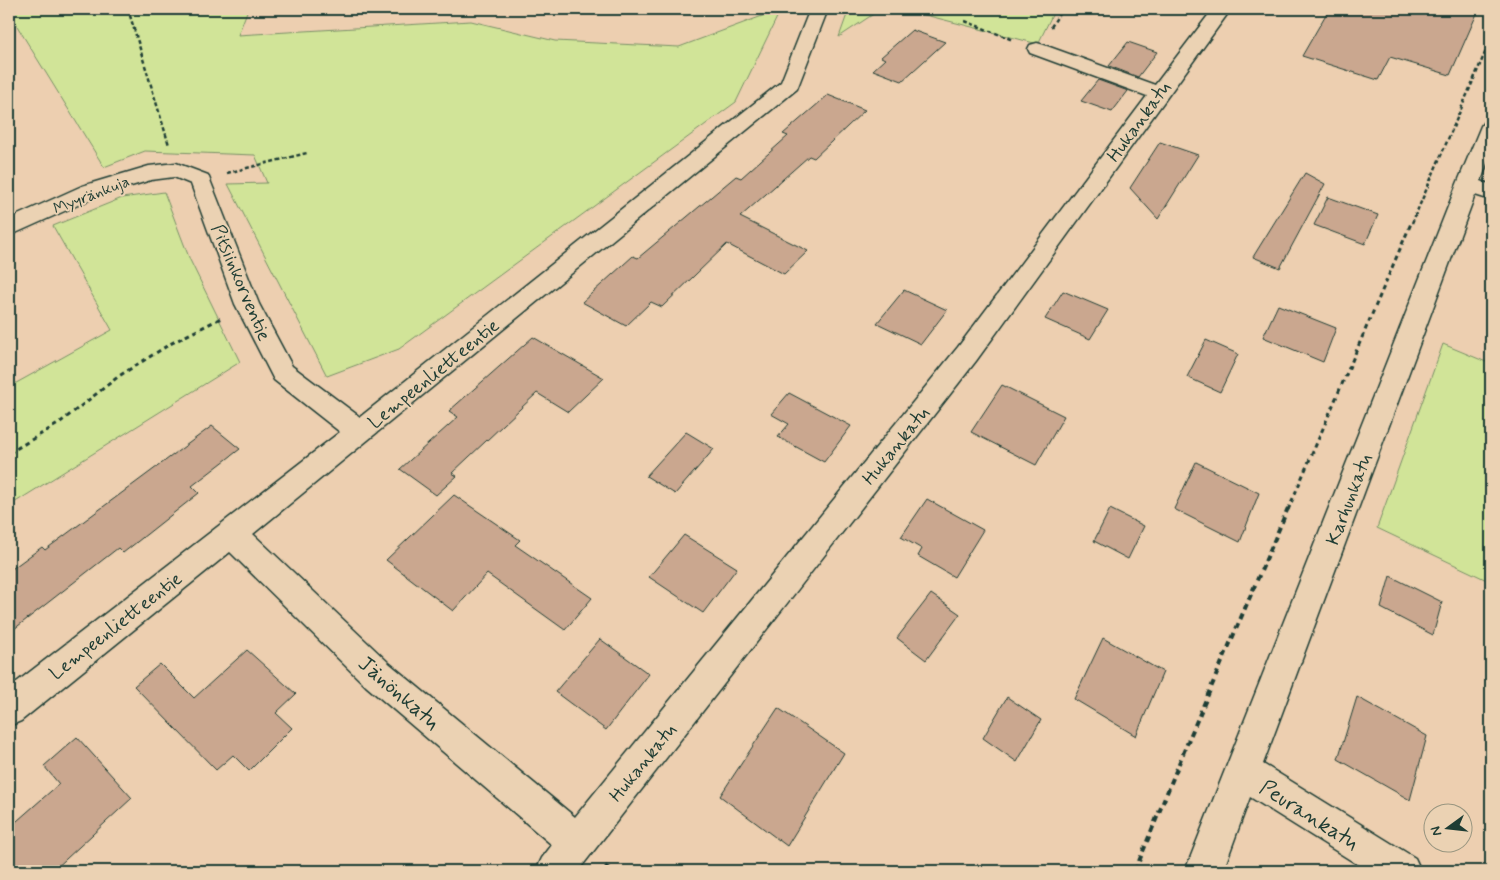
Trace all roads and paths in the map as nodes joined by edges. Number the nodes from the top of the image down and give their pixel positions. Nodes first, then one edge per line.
1 (128, 9) edge
2 (819, 9) edge
3 (1222, 9) edge
4 (965, 21) dead end
5 (1491, 39) edge
6 (1037, 49) joint
7 (1158, 93) junction
8 (1491, 126) edge
9 (307, 153) dead end
10 (176, 170) junction
11 (200, 180) junction
12 (1479, 188) edge
13 (9, 228) edge
14 (247, 304) junction
15 (360, 432) junction
16 (9, 453) edge
17 (231, 533) junction
18 (9, 709) edge
19 (1243, 772) junction
20 (578, 843) junction
21 (555, 871) edge
22 (1135, 871) edge
23 (1204, 871) edge
24 (1402, 871) edge

1 - 10 path
2 - 15 street, Lempeenlietteentie
3 - 7 street, Hukankatu
4 - 6 path
5 - 22 path
6 - 7 street
7 - 20 street, Hukankatu
8 - 12 street, Karhunkatu
9 - 11 path
10 - 11 street
10 - 13 street, Myyränkuja
11 - 14 street, Pitsiinkorventie
12 - 19 street, Karhunkatu
14 - 15 street, Pitsiinkorventie
14 - 16 path
15 - 17 street, Lempeenlietteentie
17 - 18 street, Lempeenlietteentie
17 - 20 street, Jänönkatu
19 - 23 street, Karhunkatu
19 - 24 street, Peurankatu
20 - 21 street, Hukankatu

